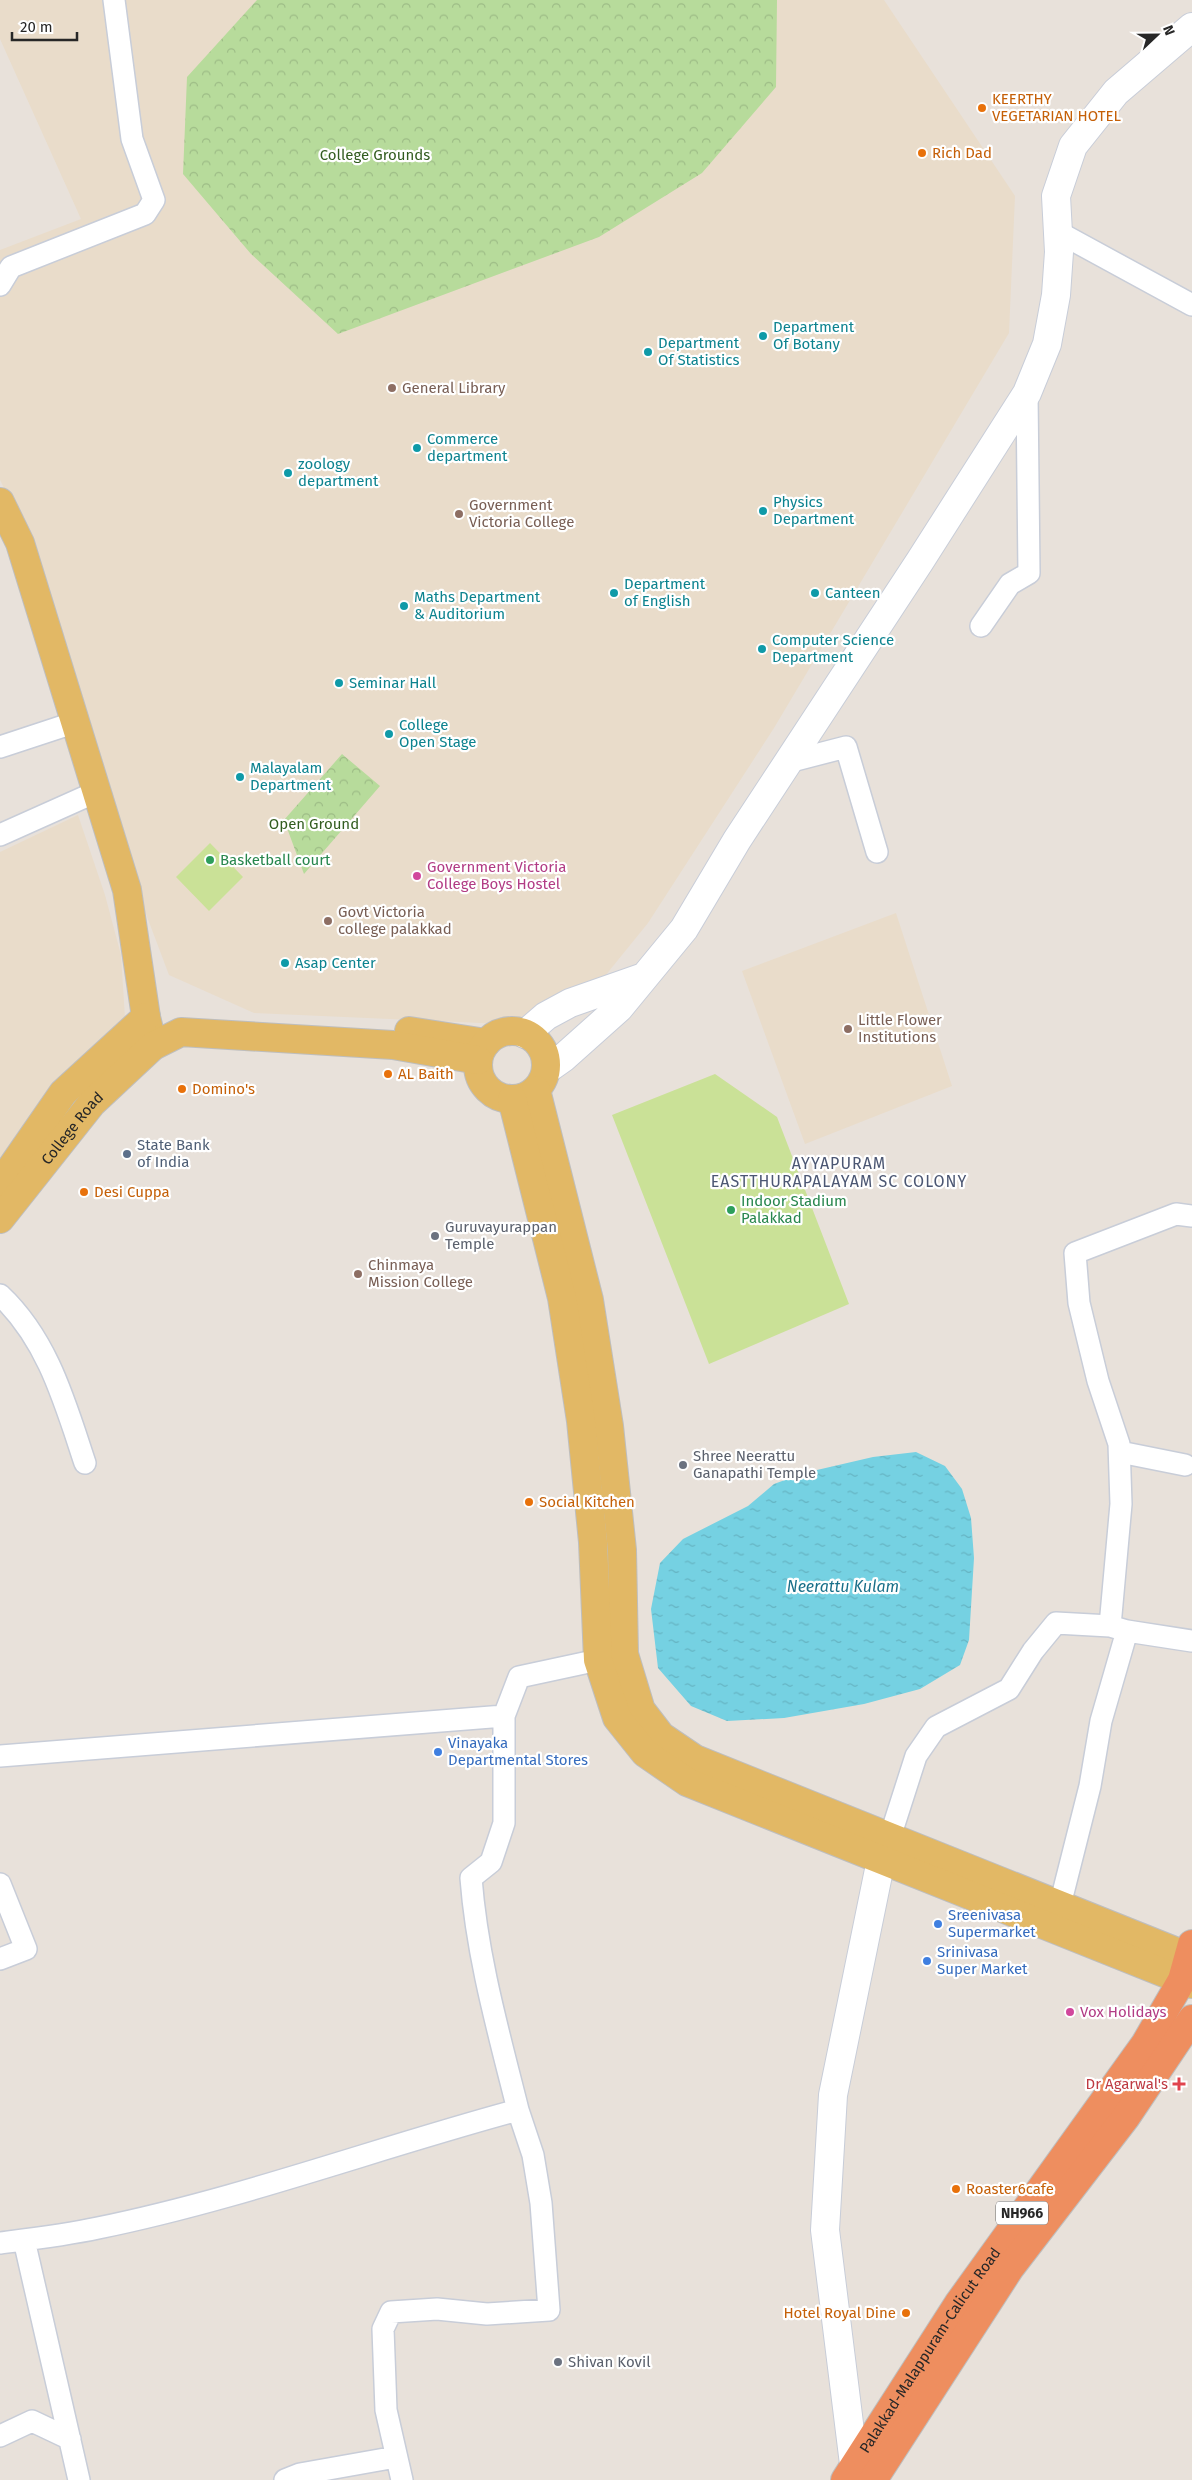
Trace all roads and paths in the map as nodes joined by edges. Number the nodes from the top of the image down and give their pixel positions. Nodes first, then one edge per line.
1 (114, 0) edge
2 (1192, 27) edge
3 (1058, 232) junction
4 (0, 285) edge
5 (1192, 305) edge
6 (1027, 393) junction
7 (0, 502) edge
8 (981, 626) dead end
9 (76, 722) junction
10 (0, 747) edge
11 (788, 762) junction
12 (96, 792) junction
13 (0, 835) edge
14 (877, 852) dead end
15 (645, 976) junction
16 (146, 1017) junction
17 (526, 1034) junction
18 (153, 1046) junction
19 (482, 1052) junction
20 (531, 1086) junction
21 (0, 1184) edge
22 (1192, 1216) edge
23 (0, 1219) edge
24 (0, 1295) edge
25 (1120, 1452) junction
26 (85, 1463) dead end
27 (1184, 1466) dead end
28 (1118, 1628) junction
29 (1192, 1641) edge
30 (624, 1654) junction
31 (598, 1660) junction
32 (504, 1716) junction
33 (0, 1756) edge
34 (885, 1849) junction
35 (0, 1884) edge
36 (1060, 1905) junction
37 (0, 1959) edge
38 (1189, 1964) edge
39 (1192, 2019) edge
40 (518, 2110) junction
41 (24, 2240) junction
42 (0, 2243) edge
43 (0, 2436) edge
44 (70, 2439) junction
45 (396, 2457) junction
46 (857, 2476) edge
47 (79, 2480) edge
48 (285, 2480) edge
49 (402, 2480) edge

1 - 4 street
2 - 3 main road
3 - 5 street
3 - 6 main road
6 - 8 street
6 - 11 main road
7 - 9 main road
9 - 10 street
9 - 12 main road
11 - 14 street
11 - 15 main road
12 - 13 street
12 - 16 main road
15 - 17 main road
15 - 20 main road
16 - 18 main road
16 - 19 main road
16 - 21 main road, College Road
17 - 19 main road
17 - 20 main road
18 - 19 main road, College Road
18 - 23 main road, College Road
19 - 20 main road
20 - 30 main road
20 - 31 main road
22 - 25 street
24 - 26 street
25 - 27 street
25 - 28 street
28 - 29 street
28 - 34 street
28 - 36 street
30 - 31 street
30 - 34 main road
31 - 32 street
31 - 34 main road
32 - 33 street
32 - 40 street
34 - 36 main road
34 - 38 main road
34 - 46 main road
35 - 37 street
36 - 38 main road
38 - 46 highway, Palakkad-Malappuram-Calicut Road / NH966
39 - 46 highway, Palakkad-Malappuram-Calicut Road / NH966
40 - 41 street
40 - 45 street
41 - 42 street
41 - 44 street
43 - 44 street
44 - 47 street
45 - 48 street
45 - 49 street

